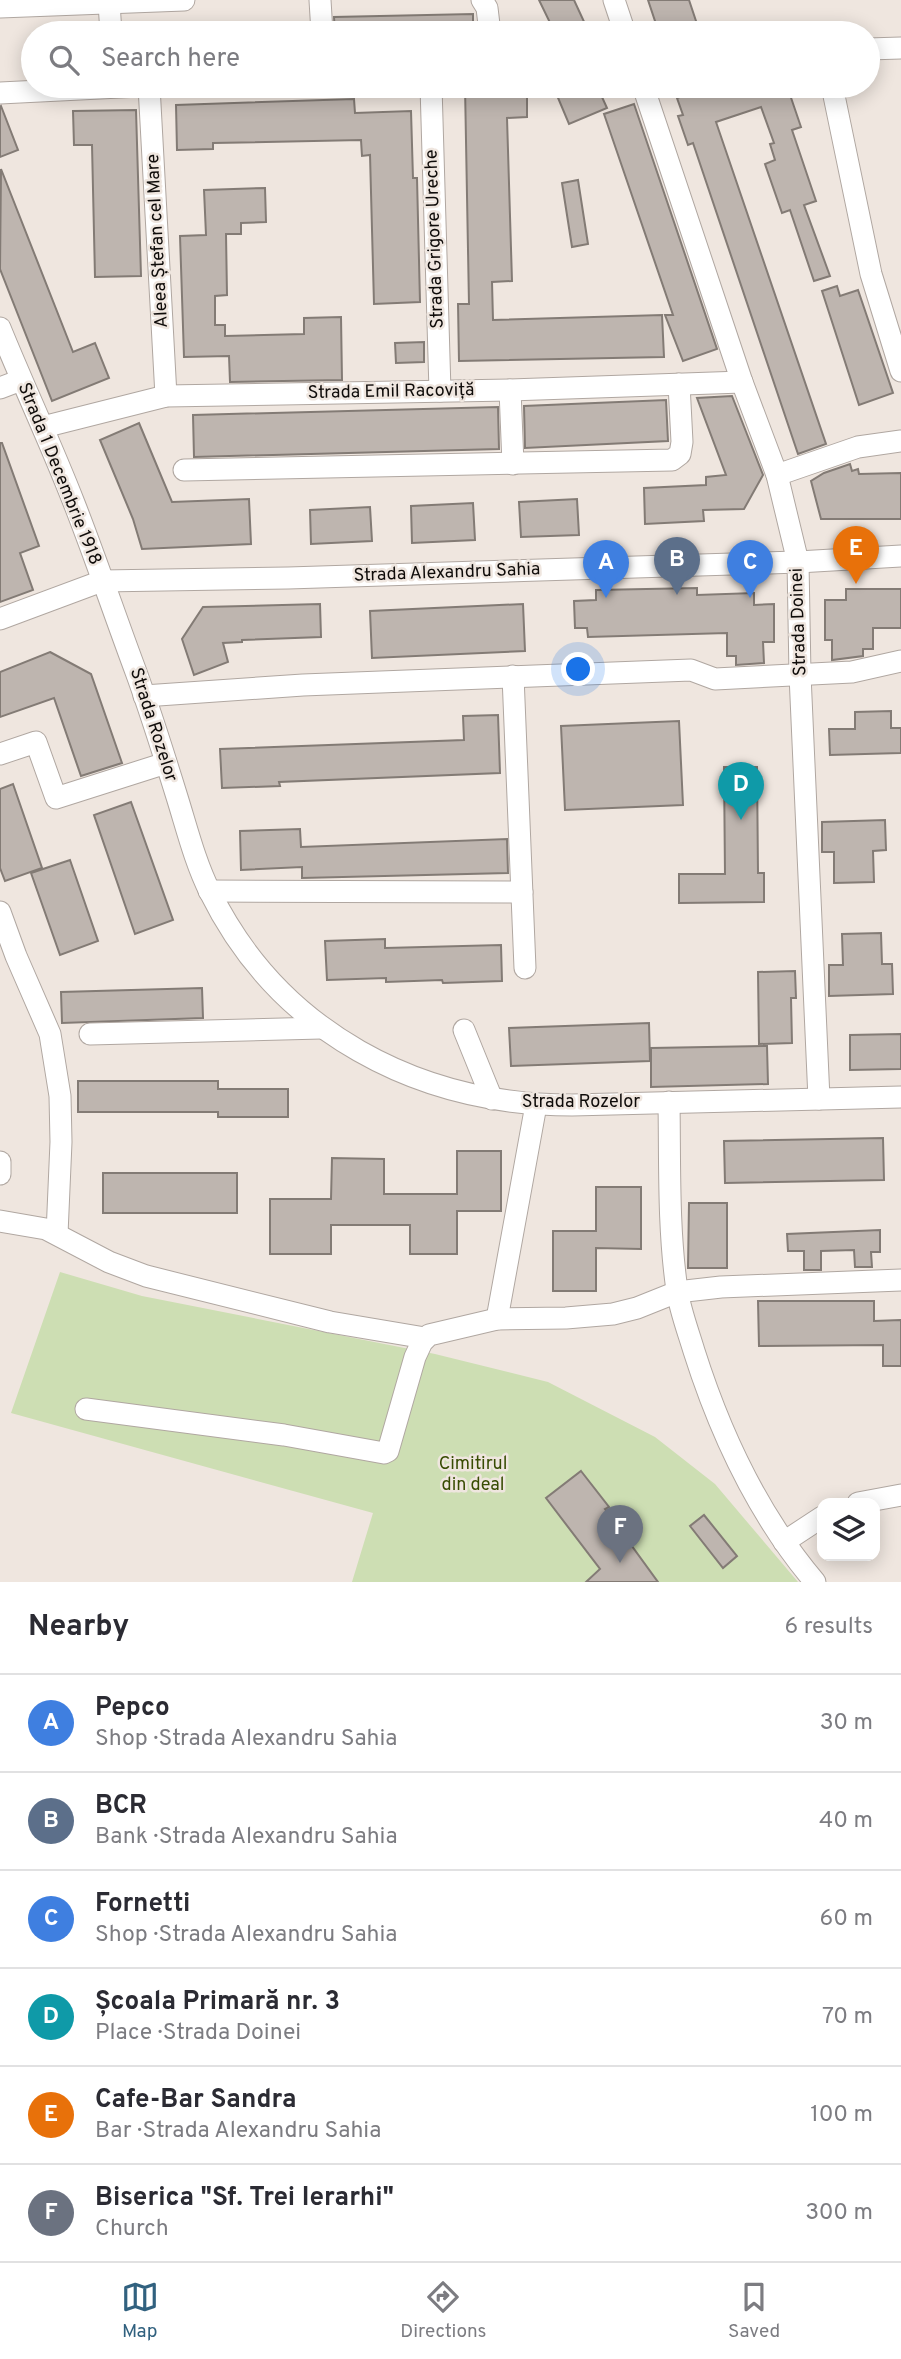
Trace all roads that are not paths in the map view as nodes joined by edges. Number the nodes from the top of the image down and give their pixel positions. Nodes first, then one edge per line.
1 (184, 0) edge
2 (320, 0) edge
3 (482, 0) edge
4 (614, 0) edge
5 (109, 3) junction
6 (0, 7) edge
7 (110, 21) edge
8 (321, 21) edge
9 (488, 21) edge
10 (621, 21) edge
11 (901, 48) edge
12 (880, 49) edge
13 (21, 92) edge
14 (0, 93) edge
15 (150, 98) edge
16 (431, 98) edge
17 (647, 98) edge
18 (834, 98) edge
19 (0, 328) edge
20 (901, 371) edge
21 (21, 380) junction
22 (742, 382) junction
23 (679, 384) junction
24 (0, 388) edge
25 (510, 390) junction
26 (440, 391) junction
27 (166, 396) junction
28 (43, 427) junction
29 (901, 441) edge
30 (513, 464) junction
31 (184, 470) dead end
32 (777, 475) junction
33 (901, 556) edge
34 (798, 562) junction
35 (103, 581) junction
36 (0, 619) edge
37 (901, 661) edge
38 (800, 675) junction
39 (513, 676) junction
40 (144, 696) junction
41 (0, 754) edge
42 (166, 763) junction
43 (209, 891) junction
44 (522, 892) junction
45 (0, 912) edge
46 (524, 968) dead end
47 (321, 1028) junction
48 (464, 1030) dead end
49 (90, 1034) dead end
50 (901, 1097) edge
51 (492, 1098) junction
52 (819, 1099) junction
53 (670, 1102) junction
54 (536, 1105) junction
55 (0, 1162) edge
56 (0, 1174) edge
57 (0, 1221) edge
58 (57, 1234) junction
59 (901, 1280) edge
60 (677, 1292) junction
61 (497, 1319) junction
62 (425, 1338) junction
63 (86, 1409) dead end
64 (901, 1495) edge
65 (880, 1499) edge
66 (817, 1520) edge
67 (784, 1542) junction
68 (816, 1582) edge

1 - 5 street
2 - 8 street
3 - 9 street
4 - 10 street
5 - 6 street
5 - 7 street
11 - 12 street
13 - 14 street
15 - 27 street, Aleea Ștefan cel Mare
16 - 26 street, Strada Grigore Ureche
17 - 22 street, Strada Doinei
18 - 20 street
19 - 21 street, Strada 1 Decembrie 1918
21 - 24 street
21 - 28 street, Strada 1 Decembrie 1918
22 - 23 street, Strada Emil Racoviță
22 - 32 street, Strada Doinei
23 - 25 street, Strada Emil Racoviță
23 - 30 street
25 - 26 street, Strada Emil Racoviță
25 - 30 street
26 - 27 street, Strada Emil Racoviță
27 - 28 street, Strada Emil Racoviță
28 - 35 street, Strada 1 Decembrie 1918
29 - 32 street
30 - 31 street
32 - 34 street, Strada Doinei
33 - 34 street, Strada Alexandru Sahia
34 - 35 street, Strada Alexandru Sahia
34 - 38 street, Strada Doinei
35 - 36 street, Strada Alexandru Sahia
35 - 40 street, Strada Rozelor
37 - 38 street
38 - 39 street
38 - 52 street, Strada Doinei
39 - 40 street
39 - 44 street
40 - 42 street, Strada Rozelor
41 - 42 street
42 - 43 street, Strada Rozelor
43 - 44 street
43 - 47 street, Strada Rozelor
44 - 46 street
45 - 58 street
47 - 49 street
47 - 51 street, Strada Rozelor
48 - 51 street
50 - 52 street, Strada Rozelor
51 - 54 street, Strada Rozelor
52 - 53 street, Strada Rozelor
53 - 54 street, Strada Rozelor
53 - 60 street
54 - 61 street
55 - 56 street
57 - 58 street
58 - 62 street
59 - 60 street
60 - 61 street
60 - 67 street
61 - 62 street
62 - 63 street
64 - 65 street
66 - 67 street
67 - 68 street

